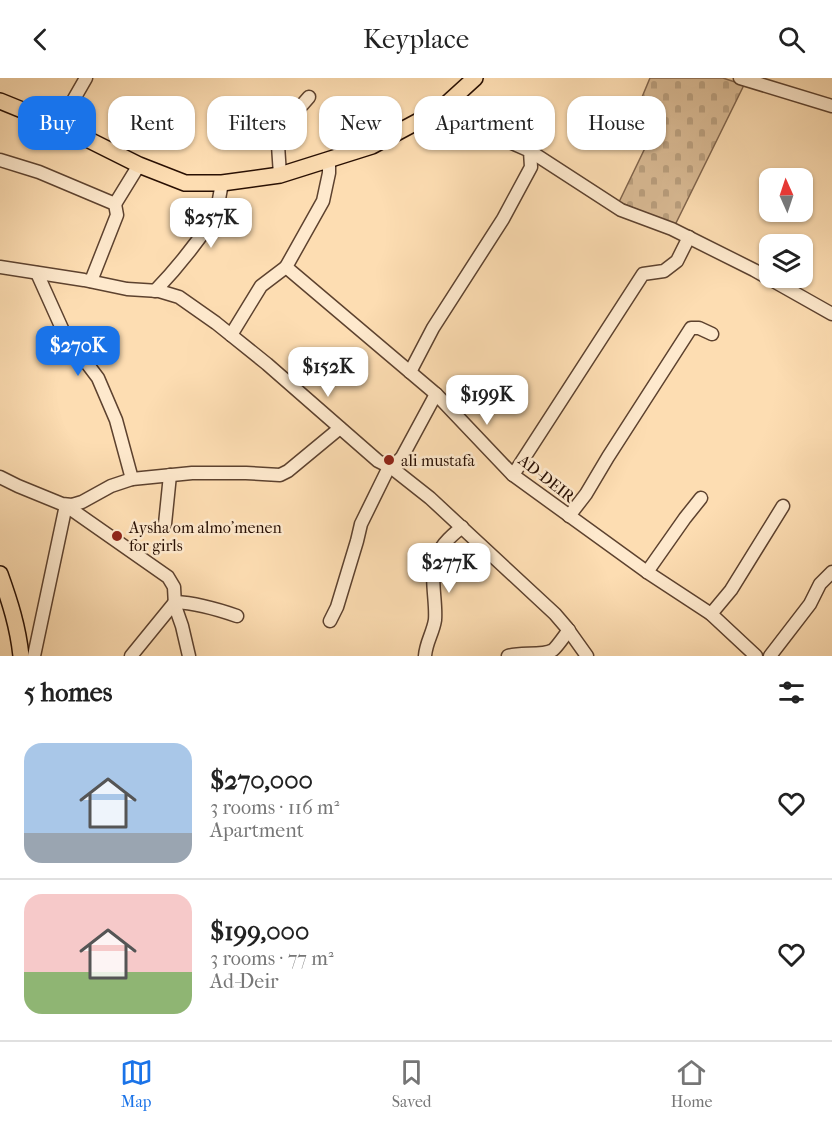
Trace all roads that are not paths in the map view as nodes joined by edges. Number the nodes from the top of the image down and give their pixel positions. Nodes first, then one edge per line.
1 (86, 78) edge
2 (475, 78) edge
3 (740, 78) edge
4 (76, 96) edge
5 (456, 96) edge
6 (309, 97) dead end
7 (0, 101) edge
8 (832, 106) edge
9 (18, 108) edge
10 (414, 124) edge
11 (96, 144) edge
12 (530, 151) joint
13 (328, 159) junction
14 (0, 160) edge
15 (139, 165) junction
16 (280, 175) junction
17 (222, 183) junction
18 (116, 204) junction
19 (689, 237) junction
20 (0, 267) edge
21 (286, 267) junction
22 (38, 273) junction
23 (91, 282) junction
24 (155, 291) junction
25 (832, 314) edge
26 (231, 334) junction
27 (712, 334) dead end
28 (410, 372) junction
29 (436, 394) junction
30 (340, 428) junction
31 (390, 468) junction
32 (170, 475) junction
33 (513, 475) junction
34 (0, 477) edge
35 (132, 479) junction
36 (701, 498) dead end
37 (67, 505) junction
38 (783, 506) dead end
39 (569, 516) junction
40 (165, 524) dead end
41 (462, 527) junction
42 (647, 572) junction
43 (832, 572) edge
44 (0, 574) edge
45 (175, 602) junction
46 (711, 614) junction
47 (237, 616) dead end
48 (330, 621) dead end
49 (569, 630) junction
50 (533, 655) edge
51 (21, 656) edge
52 (34, 656) edge
53 (131, 656) edge
54 (189, 656) edge
55 (425, 656) edge
56 (508, 656) edge
57 (587, 656) edge
58 (756, 656) edge
59 (770, 656) edge

1 - 4 street
2 - 5 main road
3 - 8 street
6 - 16 street
7 - 9 main road
10 - 13 main road
11 - 15 main road
12 - 19 street
12 - 28 street
13 - 16 main road
13 - 21 street
14 - 18 street
15 - 17 main road
15 - 18 street
16 - 17 main road
17 - 24 street
18 - 23 street
19 - 25 street
19 - 33 street
20 - 22 street
21 - 26 street
21 - 28 street, AD-DEIR
22 - 23 street
22 - 35 street
23 - 24 street
24 - 26 street
26 - 30 street
27 - 39 street
28 - 29 street, AD-DEIR
29 - 31 street
29 - 33 street, AD-DEIR
30 - 31 street
30 - 32 street
31 - 41 street
31 - 48 street
32 - 35 street
32 - 40 street
33 - 39 street, AD-DEIR
34 - 37 street
35 - 37 street
36 - 42 street
37 - 45 street
37 - 52 street
38 - 46 street
39 - 42 street, AD-DEIR
41 - 49 street
41 - 55 street
42 - 46 street, AD-DEIR
43 - 59 street
44 - 51 main road
45 - 47 street
45 - 53 street
45 - 54 street
46 - 58 street, AD-DEIR
49 - 50 street
49 - 57 street
50 - 56 street

